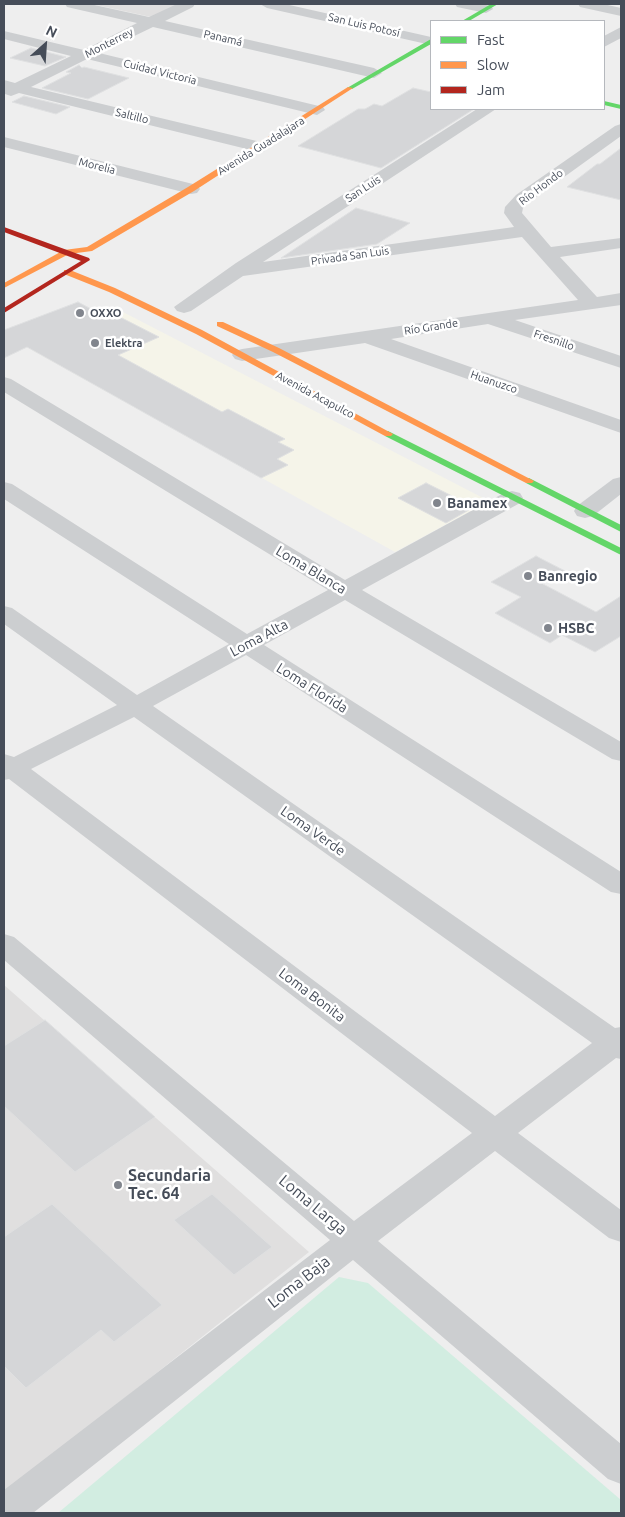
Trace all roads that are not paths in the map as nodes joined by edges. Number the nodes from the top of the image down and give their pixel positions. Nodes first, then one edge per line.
1 (72, 4) edge
2 (188, 4) edge
3 (267, 4) edge
4 (462, 4) edge
5 (491, 6) edge
6 (590, 9) edge
7 (621, 12) edge
8 (467, 20) edge
9 (152, 22) junction
10 (621, 31) edge
11 (4, 35) edge
12 (430, 41) edge
13 (430, 42) edge
14 (605, 42) edge
15 (87, 55) junction
16 (407, 55) junction
17 (423, 59) dead end
18 (374, 73) junction
19 (8, 90) edge
20 (605, 103) edge
21 (621, 107) edge
22 (317, 110) junction
23 (486, 110) edge
24 (621, 128) edge
25 (4, 142) edge
26 (595, 147) junction
27 (259, 148) junction
28 (612, 152) dead end
29 (191, 189) junction
30 (4, 229) edge
31 (526, 231) junction
32 (621, 243) edge
33 (67, 252) junction
34 (548, 253) junction
35 (89, 257) junction
36 (29, 258) dead end
37 (44, 264) junction
38 (238, 271) junction
39 (67, 272) junction
40 (4, 286) edge
41 (112, 290) junction
42 (58, 291) dead end
43 (77, 291) dead end
44 (30, 296) junction
45 (621, 299) edge
46 (592, 303) junction
47 (184, 307) dead end
48 (4, 311) edge
49 (488, 318) junction
50 (209, 319) dead end
51 (366, 337) junction
52 (276, 350) junction
53 (242, 355) junction
54 (621, 362) edge
55 (4, 383) edge
56 (621, 427) edge
57 (621, 484) edge
58 (4, 489) edge
59 (512, 498) junction
60 (585, 511) junction
61 (621, 529) edge
62 (621, 552) edge
63 (346, 591) junction
64 (4, 613) edge
65 (245, 645) junction
66 (135, 706) junction
67 (621, 753) edge
68 (6, 767) edge
69 (621, 885) edge
70 (4, 944) edge
71 (619, 1043) edge
72 (494, 1132) junction
73 (621, 1228) edge
74 (354, 1240) junction
75 (621, 1468) edge
76 (4, 1513) edge

1 - 9 street, Panamá
2 - 9 street, Monterrey
3 - 12 street, San Luis Potosí
4 - 5 street
5 - 8 main road
6 - 7 street
9 - 15 street, Monterrey
9 - 18 street, Panamá
10 - 14 street
11 - 15 street, Cuidad Victoria
13 - 16 main road, Avenida Guadalajara
15 - 19 street, Monterrey
15 - 22 street, Cuidad Victoria
16 - 17 main road
16 - 18 main road, Avenida Guadalajara
18 - 22 main road, Avenida Guadalajara
19 - 27 street, Saltillo
20 - 21 main road
22 - 27 main road, Avenida Guadalajara
23 - 38 street, San Luis
24 - 26 street, Río Hondo
25 - 29 street, Morelia
26 - 28 street
26 - 31 street, Río Hondo
27 - 29 main road, Avenida Guadalajara
29 - 35 main road, Avenida Guadalajara
30 - 33 main road
31 - 34 street, Río Hondo
31 - 38 street, Privada San Luis
32 - 34 street
33 - 35 main road
33 - 37 main road
34 - 46 street, Río Hondo
35 - 39 main road, Avenida Guadalajara
36 - 37 main road, Avenida Acapulco
37 - 39 main road, Avenida Acapulco
37 - 40 main road
38 - 47 street, Privada San Luis
39 - 41 main road, Avenida Acapulco
39 - 44 main road, Avenida Guadalajara
41 - 43 main road
41 - 53 main road, Avenida Acapulco
42 - 44 main road
44 - 48 main road, Avenida Guadalajara
45 - 46 street, Río Grande
46 - 49 street, Río Grande
49 - 51 street, Río Grande
49 - 54 street, Fresnillo
50 - 52 main road, Avenida Acapulco
51 - 52 street, Río Grande
51 - 56 street, Huanuzco
52 - 53 street, Río Grande
52 - 60 main road, Avenida Acapulco
53 - 59 main road, Avenida Acapulco
55 - 63 street, Loma Blanca
57 - 60 street
58 - 65 street, Loma Florida
59 - 62 main road, Avenida Acapulco
59 - 63 street, Loma Alta
60 - 61 main road, Avenida Acapulco
63 - 65 street, Loma Alta
63 - 67 street, Loma Blanca
64 - 66 street, Loma Verde
65 - 66 street, Loma Alta
65 - 69 street, Loma Florida
66 - 68 street, Loma Alta
66 - 71 street, Loma Verde
68 - 72 street, Loma Bonita
70 - 74 street, Loma Larga
71 - 72 street, Loma Baja
72 - 73 street, Loma Bonita
72 - 74 street, Loma Baja
74 - 75 street, Loma Larga
74 - 76 street, Loma Baja

